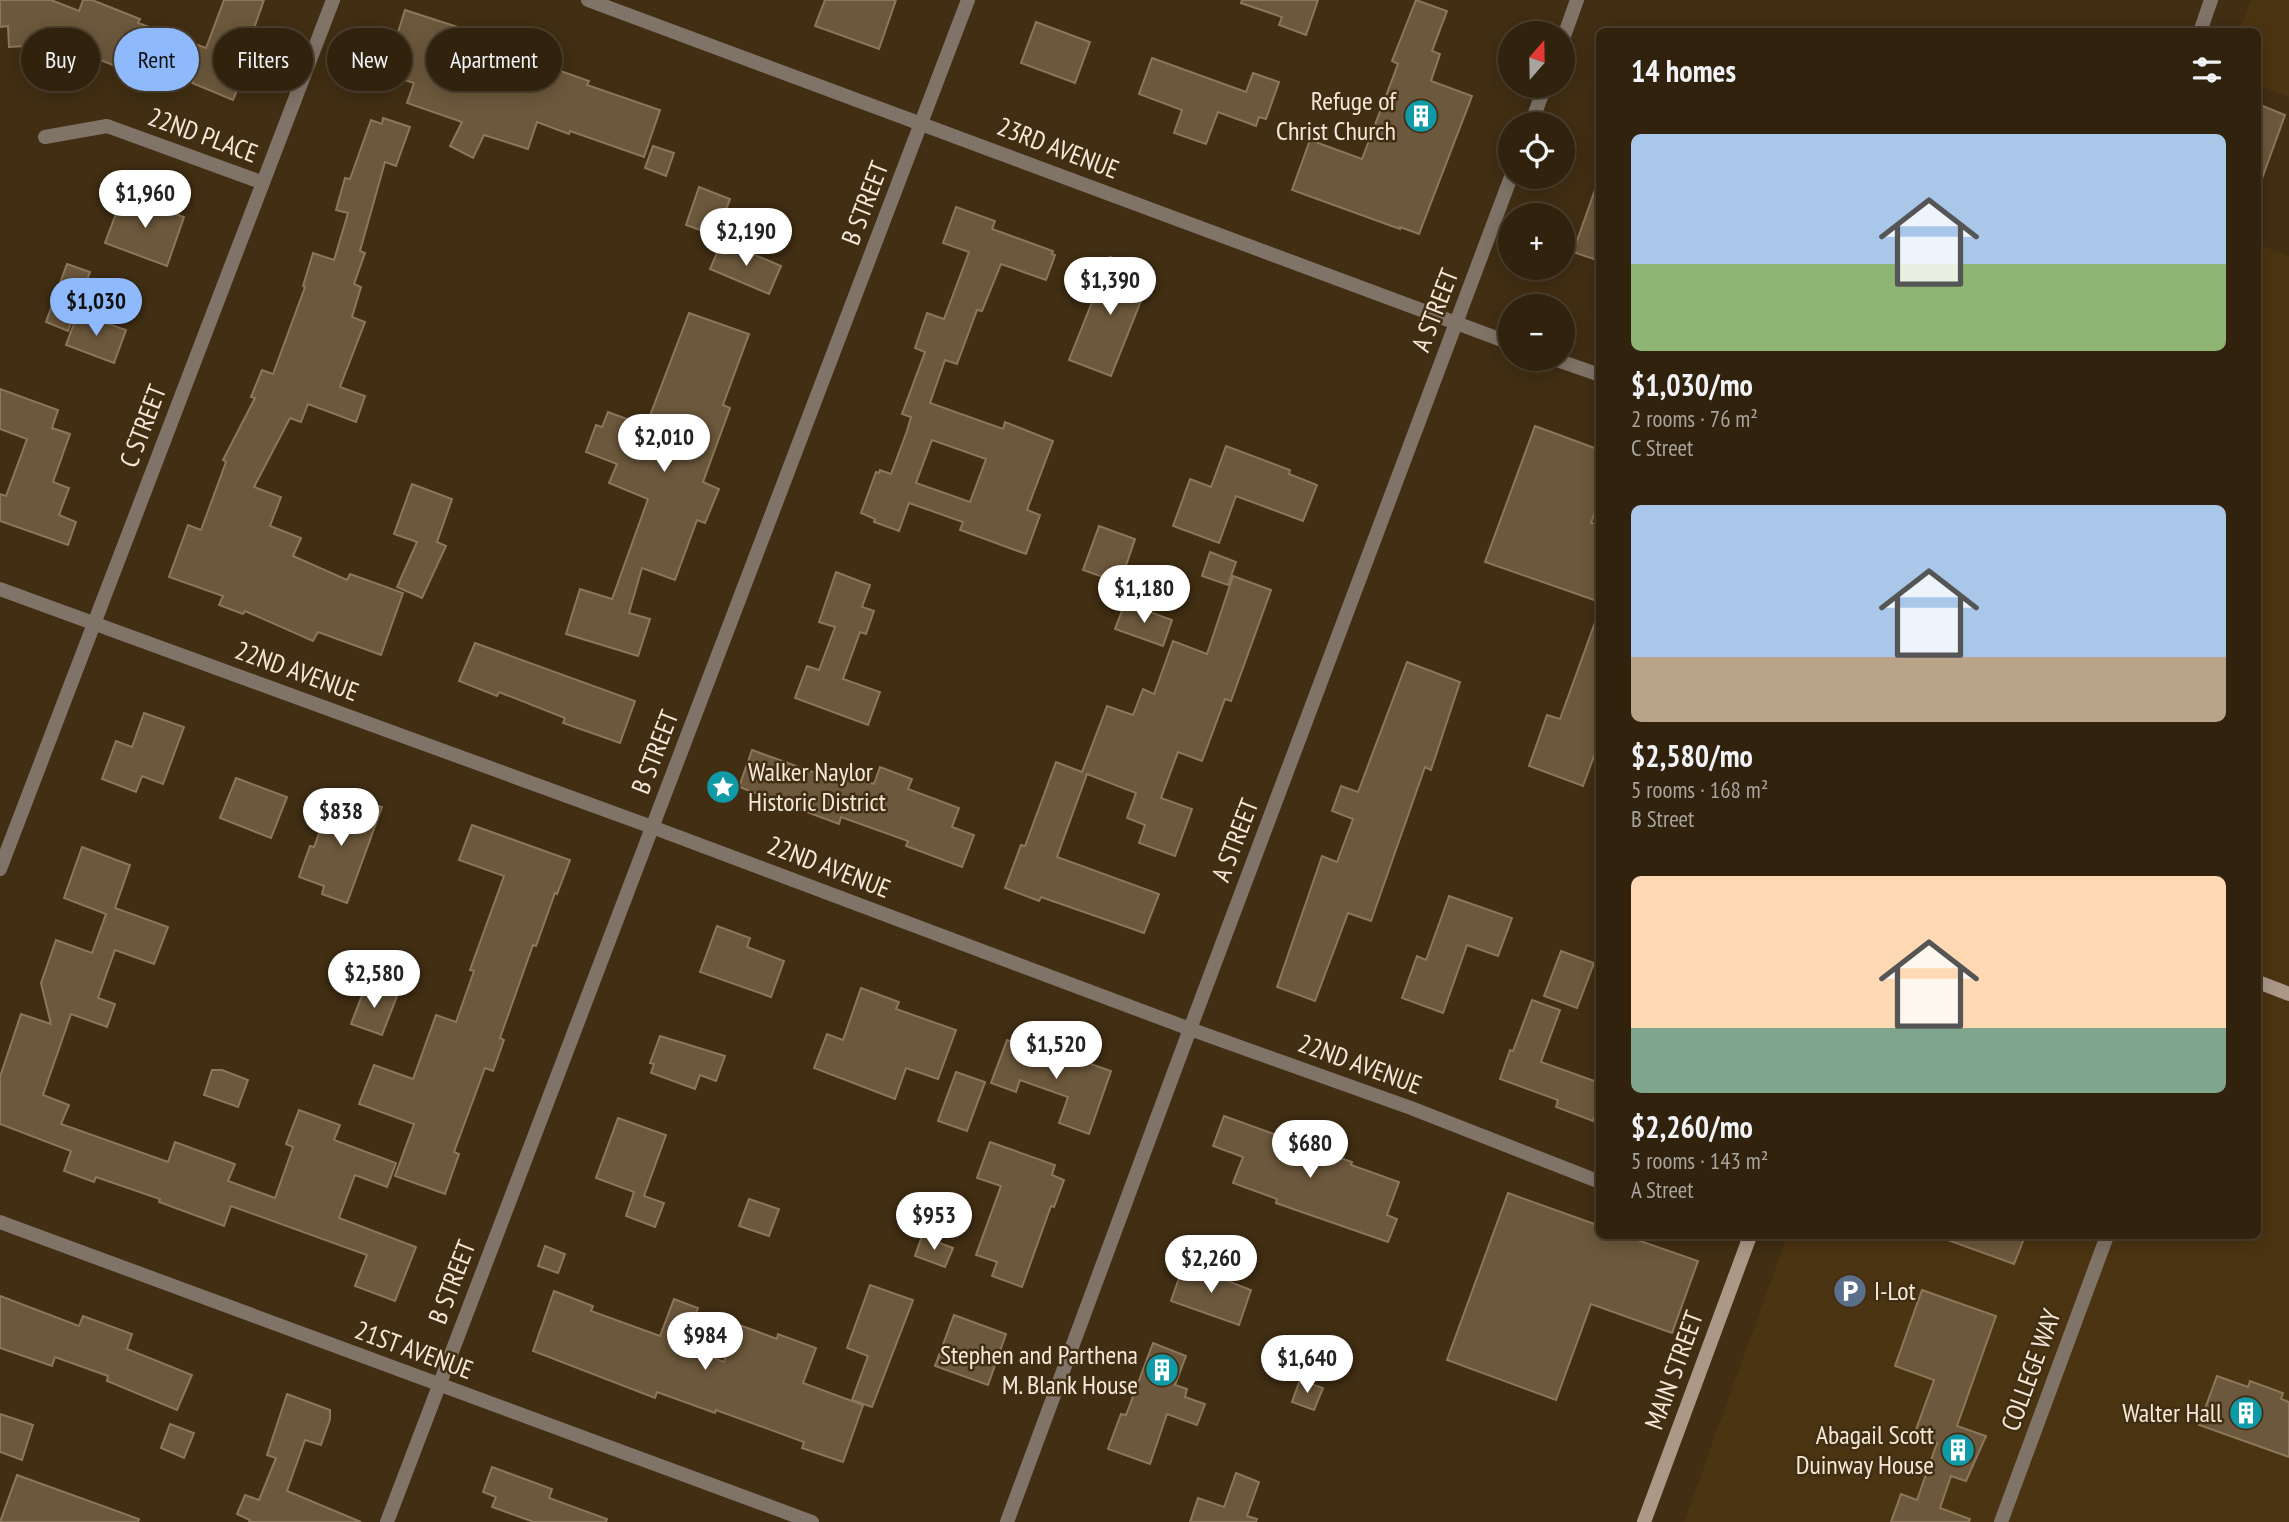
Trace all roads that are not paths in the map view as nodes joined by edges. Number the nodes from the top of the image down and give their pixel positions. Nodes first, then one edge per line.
1 (333, 0) edge
2 (589, 0) edge
3 (968, 0) edge
4 (1577, 0) edge
5 (2211, 0) edge
6 (1569, 21) edge
7 (2201, 28) edge
8 (922, 122) junction
9 (45, 137) dead end
10 (261, 182) junction
11 (1507, 189) edge
12 (1457, 324) junction
13 (1498, 339) edge
14 (1575, 366) edge
15 (1596, 374) edge
16 (0, 589) edge
17 (94, 624) junction
18 (652, 827) junction
19 (0, 869) edge
20 (2261, 983) edge
21 (2289, 994) edge
22 (1190, 1029) junction
23 (1596, 1180) edge
24 (0, 1222) edge
25 (1745, 1239) edge
26 (2106, 1239) edge
27 (439, 1385) junction
28 (387, 1522) edge
29 (812, 1522) edge
30 (1007, 1522) edge
31 (1644, 1522) edge
32 (2001, 1522) edge

1 - 10 street, C STREET
2 - 8 street, 23RD AVENUE
3 - 8 street, B STREET
4 - 6 street
5 - 7 street
8 - 12 street, 23RD AVENUE
8 - 18 street, B STREET
9 - 10 street, 22ND PLACE
10 - 17 street, C STREET
11 - 12 street, A STREET
12 - 13 street, 23RD AVENUE
12 - 22 street, A STREET
14 - 15 street
16 - 17 street, 22ND AVENUE
17 - 18 street, 22ND AVENUE
17 - 19 street, C STREET
18 - 22 street, 22ND AVENUE
18 - 27 street, B STREET
20 - 21 street
22 - 23 street, 22ND AVENUE
22 - 30 street, A STREET
24 - 27 street, 21ST AVENUE
25 - 31 street, MAIN STREET
26 - 32 street, COLLEGE WAY
27 - 28 street, B STREET
27 - 29 street, 21ST AVENUE

